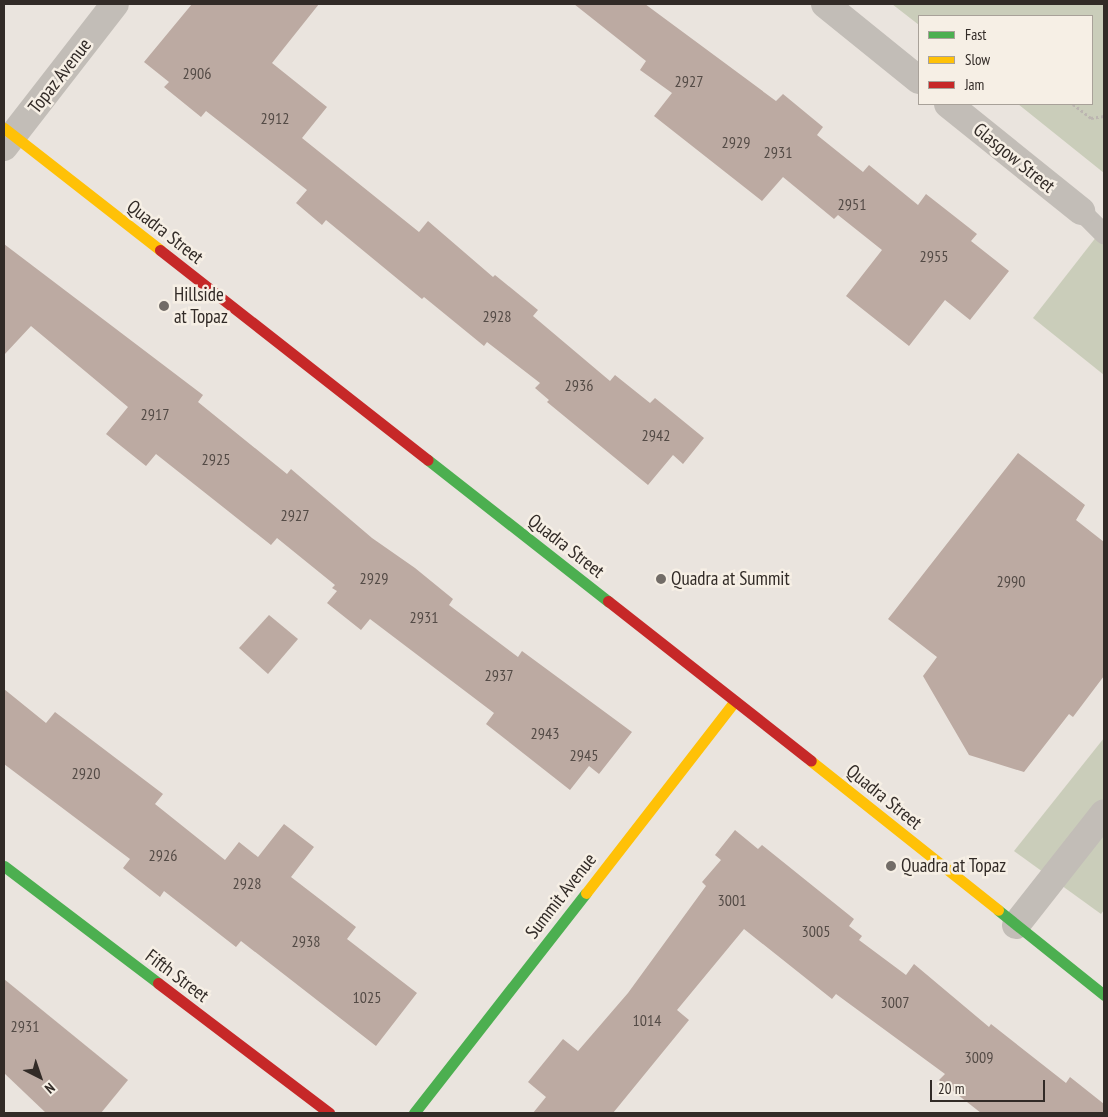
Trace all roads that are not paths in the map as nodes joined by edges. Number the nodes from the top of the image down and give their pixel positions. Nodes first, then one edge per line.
1 (115, 4) edge
2 (825, 4) edge
3 (918, 79) edge
4 (949, 105) edge
5 (7, 137) edge
6 (1081, 211) joint
7 (1104, 234) edge
8 (736, 701) junction
9 (1104, 813) edge
10 (4, 866) edge
11 (1016, 925) junction
12 (1104, 995) edge
13 (329, 1113) edge
14 (414, 1113) edge

1 - 5 street, Topaz Avenue
2 - 3 street
4 - 6 street, Glasgow Street
5 - 8 main road, Quadra Street
6 - 7 lane
8 - 11 main road, Quadra Street
8 - 14 main road, Summit Avenue
9 - 11 street
10 - 13 main road, Fifth Street
11 - 12 main road, Quadra Street

